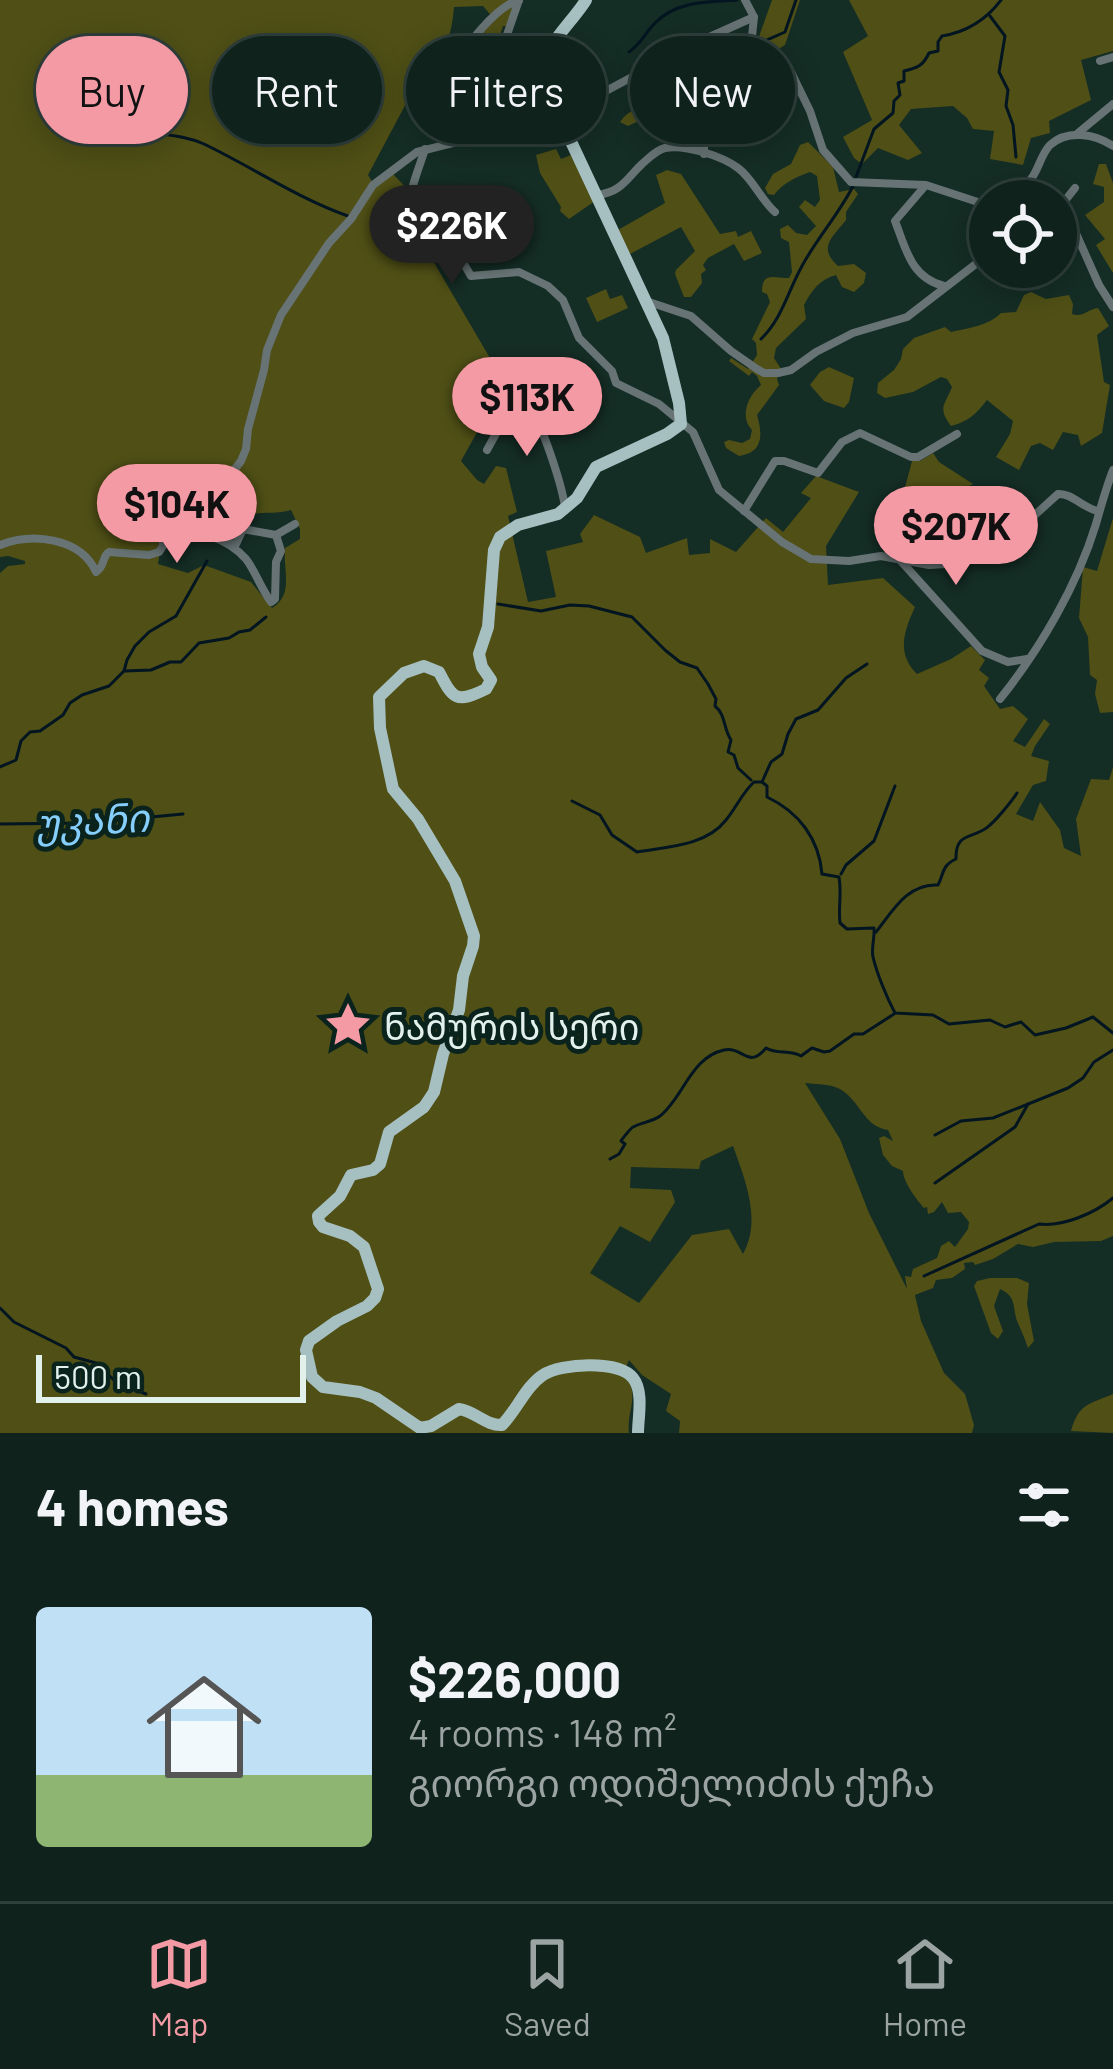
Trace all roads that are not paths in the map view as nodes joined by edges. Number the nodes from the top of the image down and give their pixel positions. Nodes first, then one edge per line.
1 (586, 0) edge
2 (745, 1) edge
3 (754, 17) junction
4 (475, 36) edge
5 (507, 36) edge
6 (559, 36) edge
7 (753, 36) edge
8 (1113, 57) edge
9 (1100, 61) dead end
10 (795, 79) edge
11 (606, 91) edge
12 (1113, 104) edge
13 (1067, 137) junction
14 (444, 144) edge
15 (571, 144) edge
16 (704, 144) edge
17 (1113, 146) edge
18 (425, 149) junction
19 (704, 154) junction
20 (1029, 180) edge
21 (926, 185) junction
22 (598, 195) junction
23 (969, 199) edge
24 (775, 212) dead end
25 (1077, 236) edge
26 (969, 269) edge
27 (945, 287) junction
28 (647, 302) junction
29 (1113, 308) edge
30 (681, 424) junction
31 (957, 434) dead end
32 (487, 450) dead end
33 (1113, 470) edge
34 (565, 510) junction
35 (745, 511) junction
36 (1098, 511) junction
37 (296, 524) dead end
38 (162, 528) junction
39 (276, 535) junction
40 (223, 542) junction
41 (0, 545) edge
42 (899, 559) junction
43 (1029, 658) junction
44 (1000, 699) dead end
45 (638, 1433) edge

1 - 6 main road
2 - 3 street
3 - 7 street
3 - 11 street
4 - 5 street
8 - 9 street
10 - 21 street
12 - 13 street
13 - 17 street
13 - 20 street
14 - 18 street
15 - 22 main road
16 - 19 street
18 - 30 street
18 - 38 street
19 - 22 street
19 - 24 street
21 - 23 street
21 - 27 street
22 - 28 main road
25 - 29 street
26 - 27 street
27 - 28 street
28 - 30 main road
30 - 34 main road
30 - 35 street
31 - 35 street
32 - 34 street
33 - 36 street
34 - 45 main road
35 - 42 street
36 - 42 street
36 - 43 street
37 - 39 street
38 - 40 street
38 - 41 street
39 - 40 street
39 - 40 street
42 - 43 street
43 - 44 street

